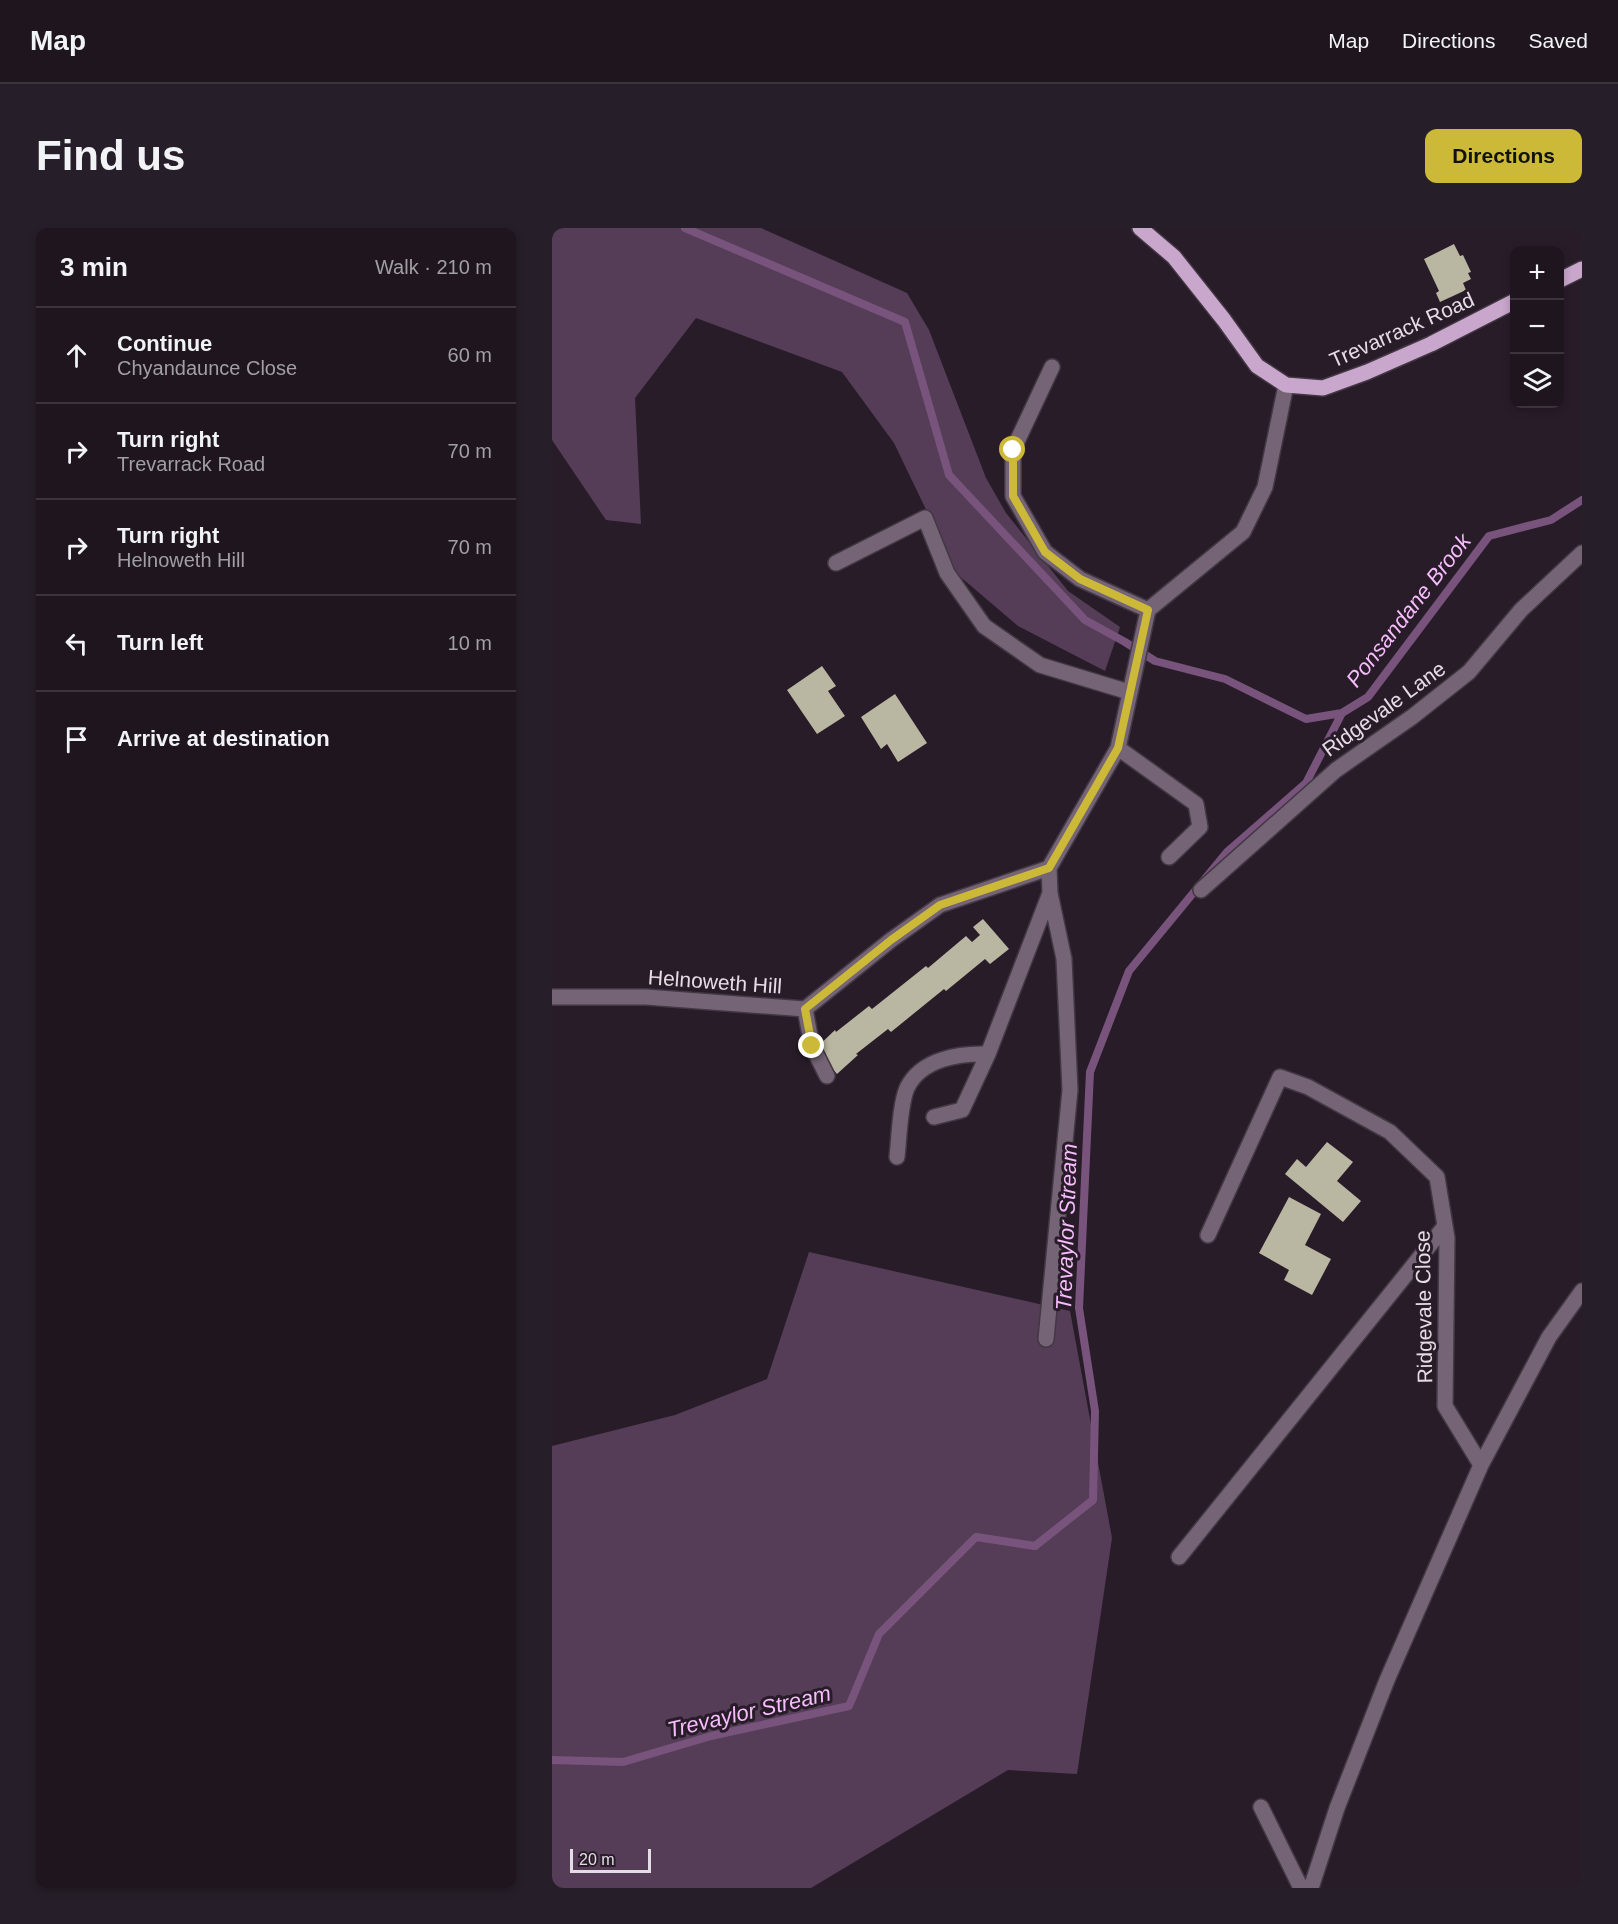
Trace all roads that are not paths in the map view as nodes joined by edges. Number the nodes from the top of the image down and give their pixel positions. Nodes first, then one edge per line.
1 (1146, 230) edge
2 (1582, 269) edge
3 (1564, 278) edge
4 (1510, 304) edge
5 (1052, 367) dead end
6 (1286, 385) junction
7 (1582, 553) edge
8 (836, 563) dead end
9 (1146, 616) junction
10 (1129, 692) junction
11 (1118, 748) junction
12 (1169, 857) dead end
13 (1049, 868) junction
14 (1201, 890) dead end
15 (1050, 892) junction
16 (552, 997) edge
17 (805, 1009) junction
18 (988, 1054) junction
19 (827, 1076) dead end
20 (934, 1117) dead end
21 (897, 1157) dead end
22 (1445, 1226) junction
23 (1208, 1235) dead end
24 (1582, 1291) edge
25 (1046, 1339) dead end
26 (1481, 1465) junction
27 (1179, 1557) dead end
28 (1261, 1807) dead end
29 (1301, 1888) edge
30 (1311, 1888) edge

1 - 6 main road
2 - 3 main road
4 - 6 main road, Trevarrack Road
5 - 9 street
6 - 9 street
7 - 14 street, Ridgevale Lane
8 - 10 street
9 - 10 street
10 - 11 street
11 - 12 street
11 - 13 street
13 - 15 street
13 - 17 street, Helnoweth Hill
15 - 18 street
15 - 25 street
16 - 17 street, Helnoweth Hill
17 - 19 street
18 - 20 street
18 - 21 street
22 - 23 street, Ridgevale Close
22 - 26 street, Ridgevale Close
22 - 27 street
24 - 26 street
26 - 30 street
28 - 29 street

